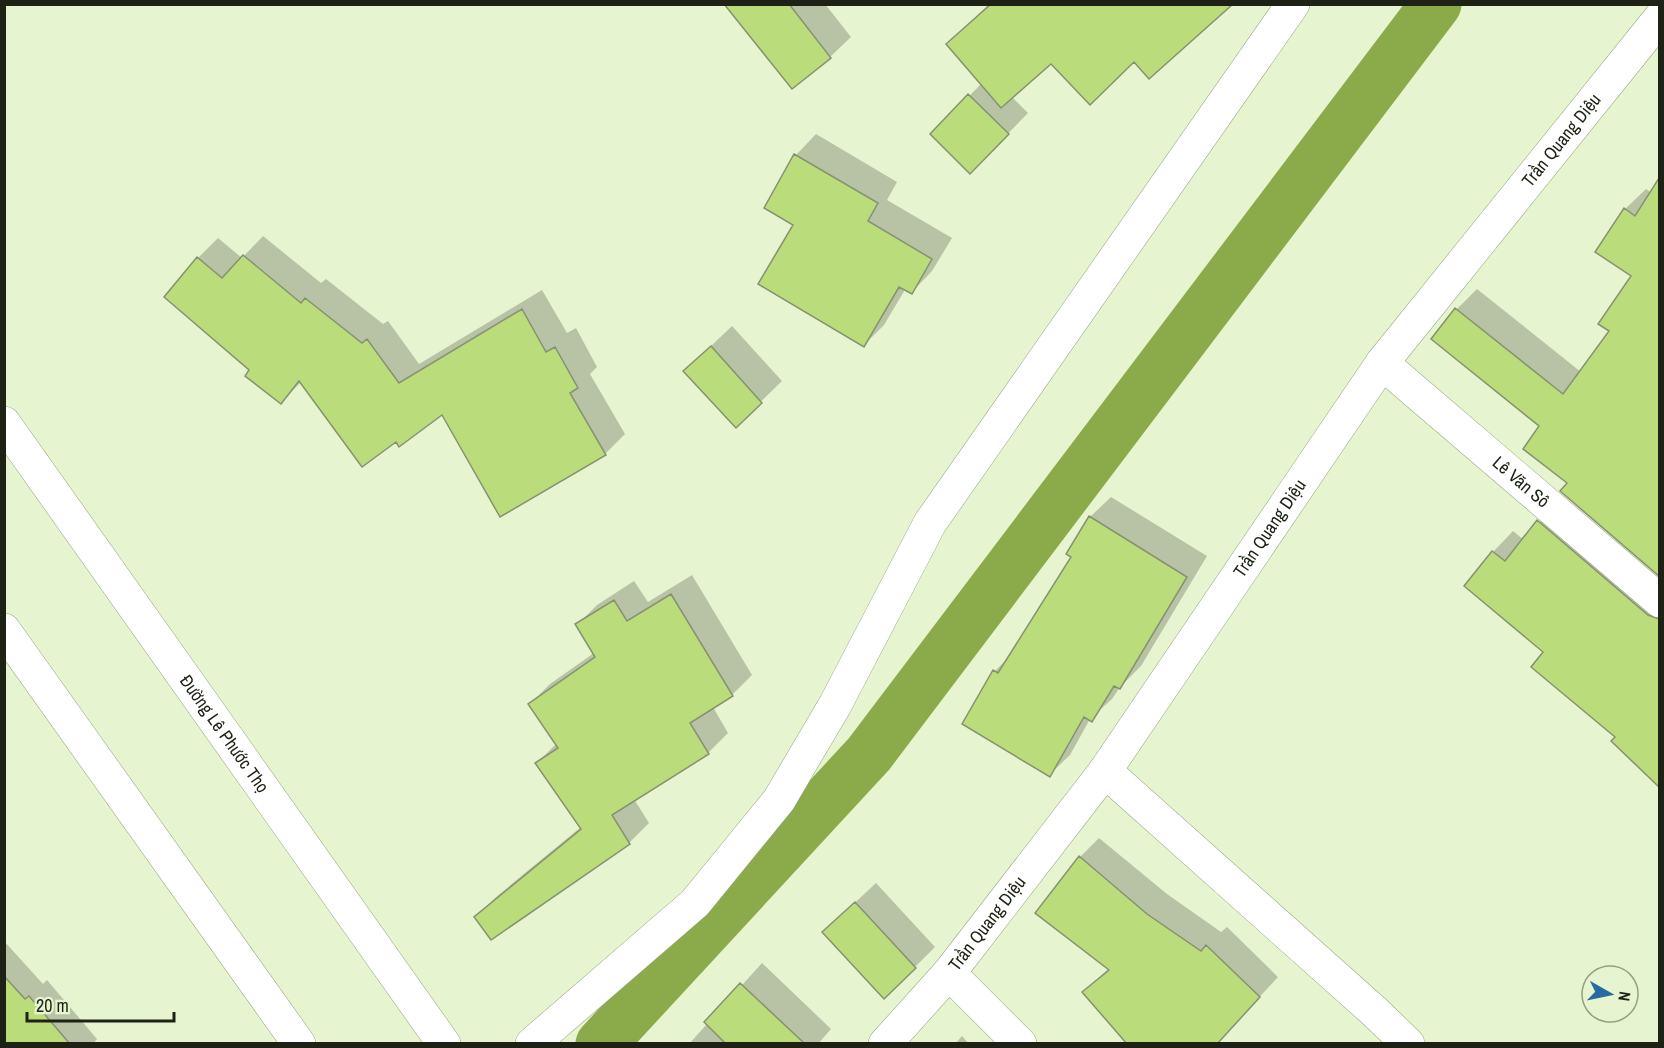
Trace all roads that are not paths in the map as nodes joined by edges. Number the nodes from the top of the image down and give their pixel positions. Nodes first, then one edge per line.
1 (1293, 4) edge
2 (1659, 18) edge
3 (1382, 363) junction
4 (4, 423) edge
5 (1659, 601) edge
6 (4, 630) edge
7 (1105, 771) junction
8 (949, 973) junction
9 (299, 1044) edge
10 (444, 1044) edge
11 (532, 1044) edge
12 (885, 1044) edge
13 (1020, 1044) edge
14 (1407, 1044) edge

1 - 11 street
2 - 3 street, Trần Quang Diệu
3 - 5 street, Lê Văn Sô
3 - 7 street, Trần Quang Diệu
4 - 10 street, Đường Lê Phước Thọ
6 - 9 street
7 - 8 street, Trần Quang Diệu
7 - 14 street
8 - 12 street, Trần Quang Diệu
8 - 13 street

